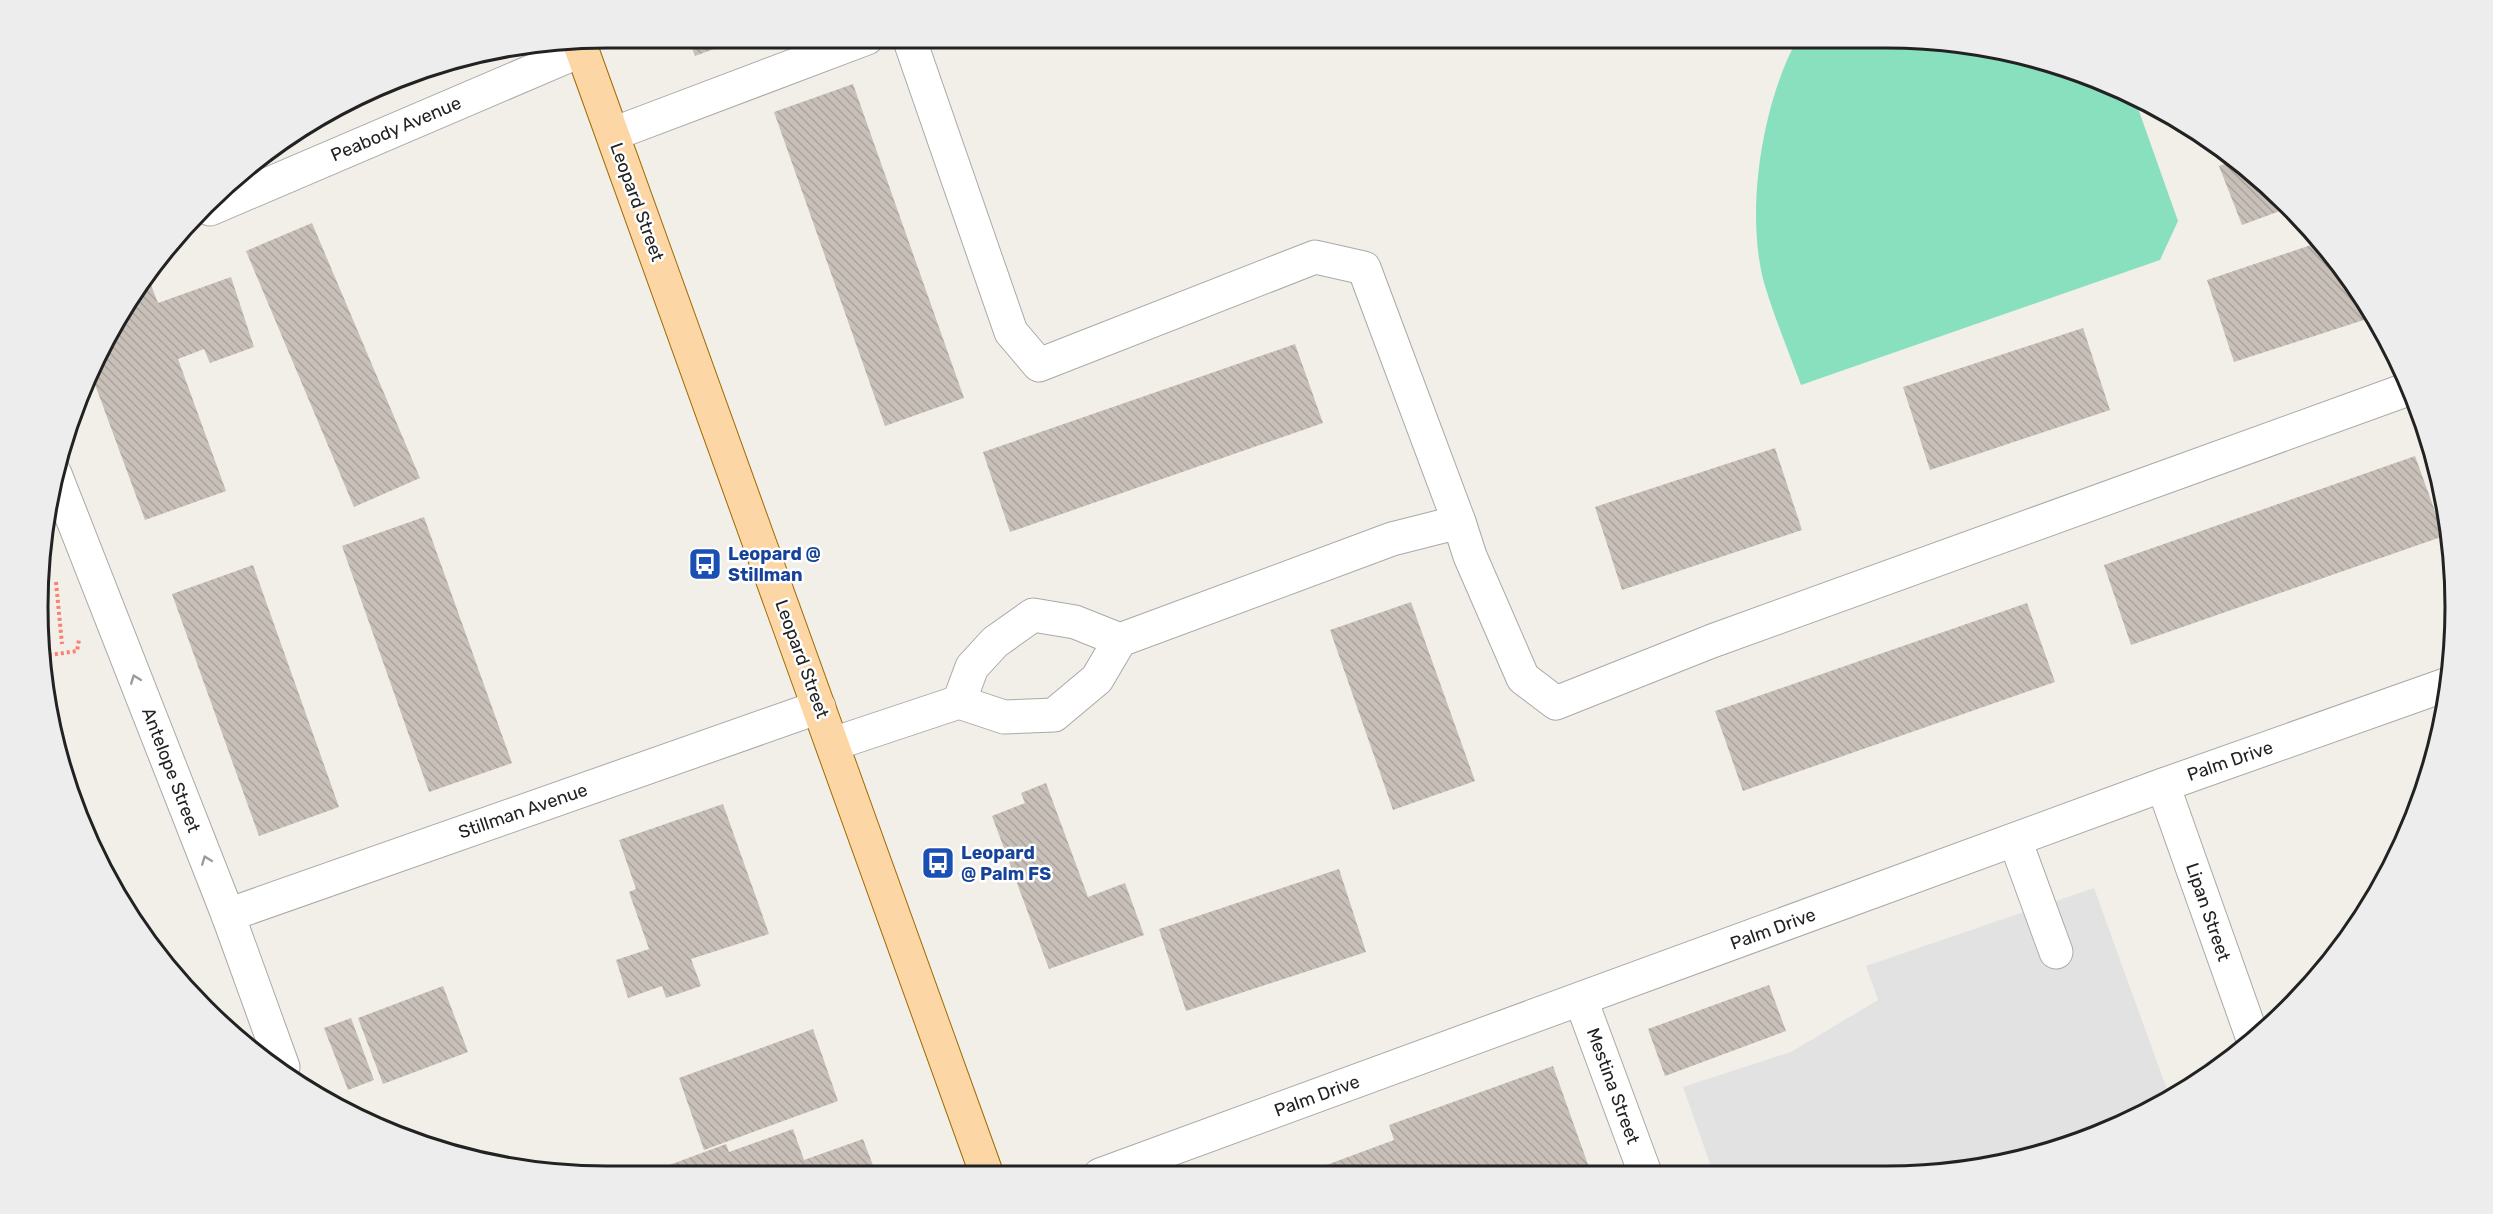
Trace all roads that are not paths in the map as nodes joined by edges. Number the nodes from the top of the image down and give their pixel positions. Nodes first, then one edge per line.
1 (841, 48) edge
2 (912, 48) edge
3 (574, 49) edge
4 (582, 49) edge
5 (613, 134) junction
6 (219, 205) edge
7 (2401, 391) edge
8 (61, 489) edge
9 (1459, 522) junction
10 (1120, 640) junction
11 (2439, 687) edge
12 (959, 702) junction
13 (819, 707) junction
14 (833, 744) junction
15 (2163, 785) junction
16 (2015, 840) junction
17 (228, 915) junction
18 (2056, 952) dead end
19 (1581, 1000) junction
20 (2250, 1031) edge
21 (281, 1060) edge
22 (984, 1166) edge
23 (1125, 1166) edge
24 (1642, 1166) edge

1 - 5 street
2 - 9 street
3 - 6 street, Peabody Avenue
4 - 5 main road, Leopard Street
5 - 13 main road, Leopard Street
7 - 9 street
17 -> 8 street, Antelope Street
9 - 10 street
10 - 12 street
10 - 12 street
11 - 15 street, Palm Drive
12 - 14 street
13 - 14 main road, Leopard Street
13 - 17 street, Stillman Avenue
14 - 22 main road, Leopard Street
15 - 16 street, Palm Drive
15 - 20 street, Lipan Street
16 - 18 street
16 - 19 street, Palm Drive
17 - 21 street, Antelope Street
19 - 23 street, Palm Drive
19 - 24 street, Mestina Street

